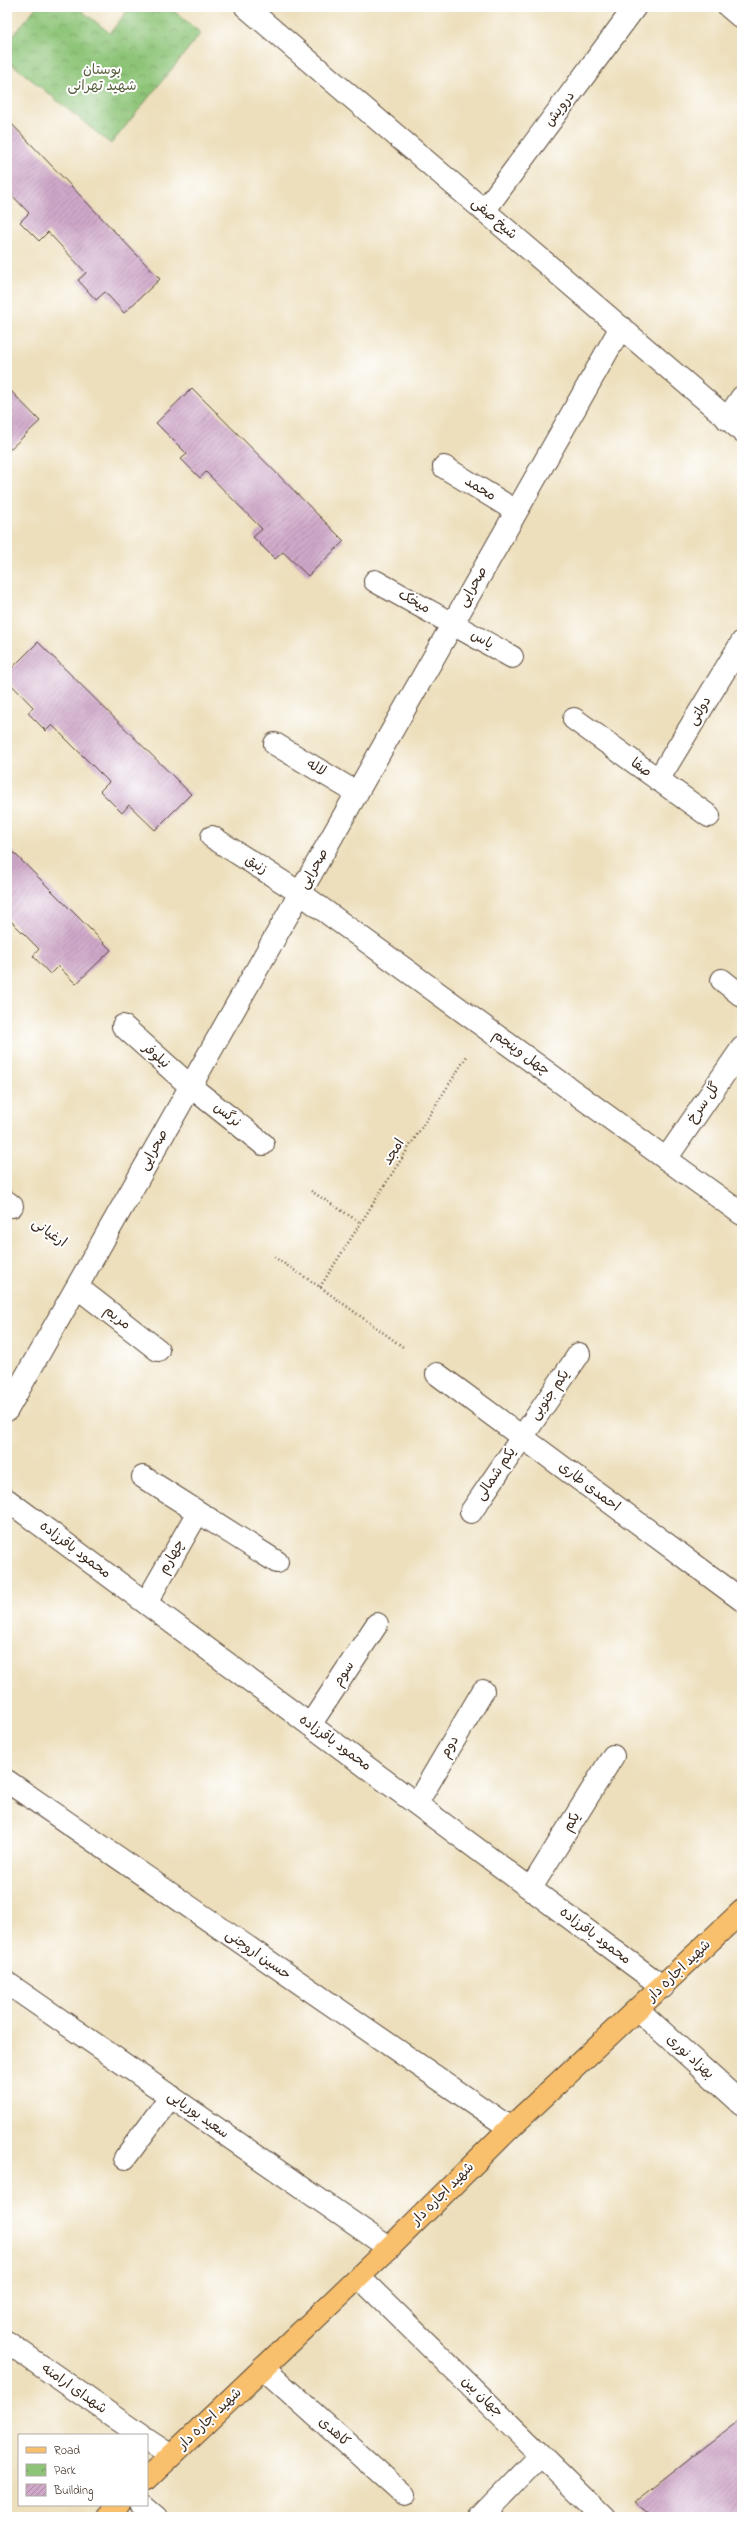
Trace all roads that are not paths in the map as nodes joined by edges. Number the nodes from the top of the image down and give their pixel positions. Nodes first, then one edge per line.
1 (246, 7) edge
2 (635, 7) edge
3 (729, 7) edge
4 (742, 18) edge
5 (484, 211) junction
6 (621, 327) junction
7 (742, 397) edge
8 (735, 425) edge
9 (444, 467) dead end
10 (516, 511) junction
11 (376, 580) dead end
12 (453, 623) junction
13 (742, 642) edge
14 (512, 657) dead end
15 (574, 719) dead end
16 (275, 744) dead end
17 (658, 780) junction
18 (357, 793) junction
19 (709, 816) dead end
20 (212, 837) dead end
21 (300, 893) junction
22 (722, 980) dead end
23 (742, 996) edge
24 (122, 1026) dead end
25 (742, 1048) edge
26 (190, 1086) junction
27 (263, 1144) dead end
28 (666, 1159) junction
29 (742, 1214) edge
30 (77, 1287) junction
31 (158, 1350) dead end
32 (579, 1354) dead end
33 (436, 1374) dead end
34 (7, 1410) edge
35 (521, 1436) junction
36 (142, 1477) dead end
37 (7, 1500) edge
38 (198, 1512) junction
39 (471, 1512) dead end
40 (277, 1562) dead end
41 (742, 1600) edge
42 (146, 1603) junction
43 (377, 1624) dead end
44 (483, 1691) dead end
45 (310, 1725) junction
46 (613, 1756) dead end
47 (7, 1781) edge
48 (417, 1803) junction
49 (531, 1888) junction
50 (742, 1911) edge
51 (7, 1984) edge
52 (663, 1987) junction
53 (638, 2010) junction
54 (171, 2096) junction
55 (742, 2104) edge
56 (510, 2128) junction
57 (125, 2158) dead end
58 (389, 2248) junction
59 (359, 2277) junction
60 (7, 2342) edge
61 (263, 2368) junction
62 (139, 2434) edge
63 (148, 2441) edge
64 (541, 2455) junction
65 (171, 2456) junction
66 (148, 2478) edge
67 (404, 2495) dead end
68 (118, 2506) edge
69 (142, 2506) edge
70 (107, 2517) edge
71 (155, 2517) edge
72 (481, 2517) edge
73 (604, 2517) edge

1 - 5 street, شیخ صفی
2 - 5 street, درویش
3 - 4 street
5 - 6 street, شیخ صفی
6 - 8 street, شیخ صفی
6 - 10 street, صحرایی
7 - 8 street
9 - 10 street, محمد
10 - 12 street, صحرایی
11 - 12 street, میخک
12 - 14 street, یاس
12 - 18 street, صحرایی
13 - 17 street, دولتی
15 - 17 street, صفا
16 - 18 street, لاله
17 - 19 street, صفا
18 - 21 street, صحرایی
20 - 21 street, زنبق
21 - 26 street, صحرایی
21 - 28 street, چهل وپنجم
22 - 23 street
24 - 26 street, نیلوفر
25 - 28 street, گل سرخ
26 - 27 street, نرگس
26 - 30 street, صحرایی
28 - 29 street, چهل وپنجم
30 - 31 street, مریم
30 - 34 street, صحرایی
32 - 35 street, یکم جنوبی
33 - 35 street, احمدی طاری
35 - 39 street, یکم شمالی
35 - 41 street, احمدی طاری
36 - 38 street
37 - 42 street, محمود باقرزاده
38 - 40 street
38 - 42 street, چهارم
42 - 45 street, محمود باقرزاده
43 - 45 street, سوم
44 - 48 street, دوم
45 - 48 street, محمود باقرزاده
46 - 49 street, یکم
47 - 56 street, حسین اروجنی
48 - 49 street, محمود باقرزاده
49 - 52 street, محمود باقرزاده
50 - 52 main road, شهید اجاره دار
51 - 54 street, سعید بوریایی
52 - 53 main road, شهید اجاره دار
53 - 55 street, بهزاد نوری
53 - 56 main road, شهید اجاره دار
54 - 57 street
54 - 58 street, سعید بوریایی
56 - 58 main road, شهید اجاره دار
58 - 59 main road, شهید اجاره دار
59 - 61 main road, شهید اجاره دار
59 - 64 street, جهان‌ بین
60 - 62 street, شهدای ارامنه
61 - 65 main road, شهید اجاره دار
61 - 67 street, کاهدی
63 - 65 street
64 - 72 street
64 - 73 street, جهان‌ بین
65 - 66 main road, شهید اجاره دار
68 - 70 main road
69 - 71 street

